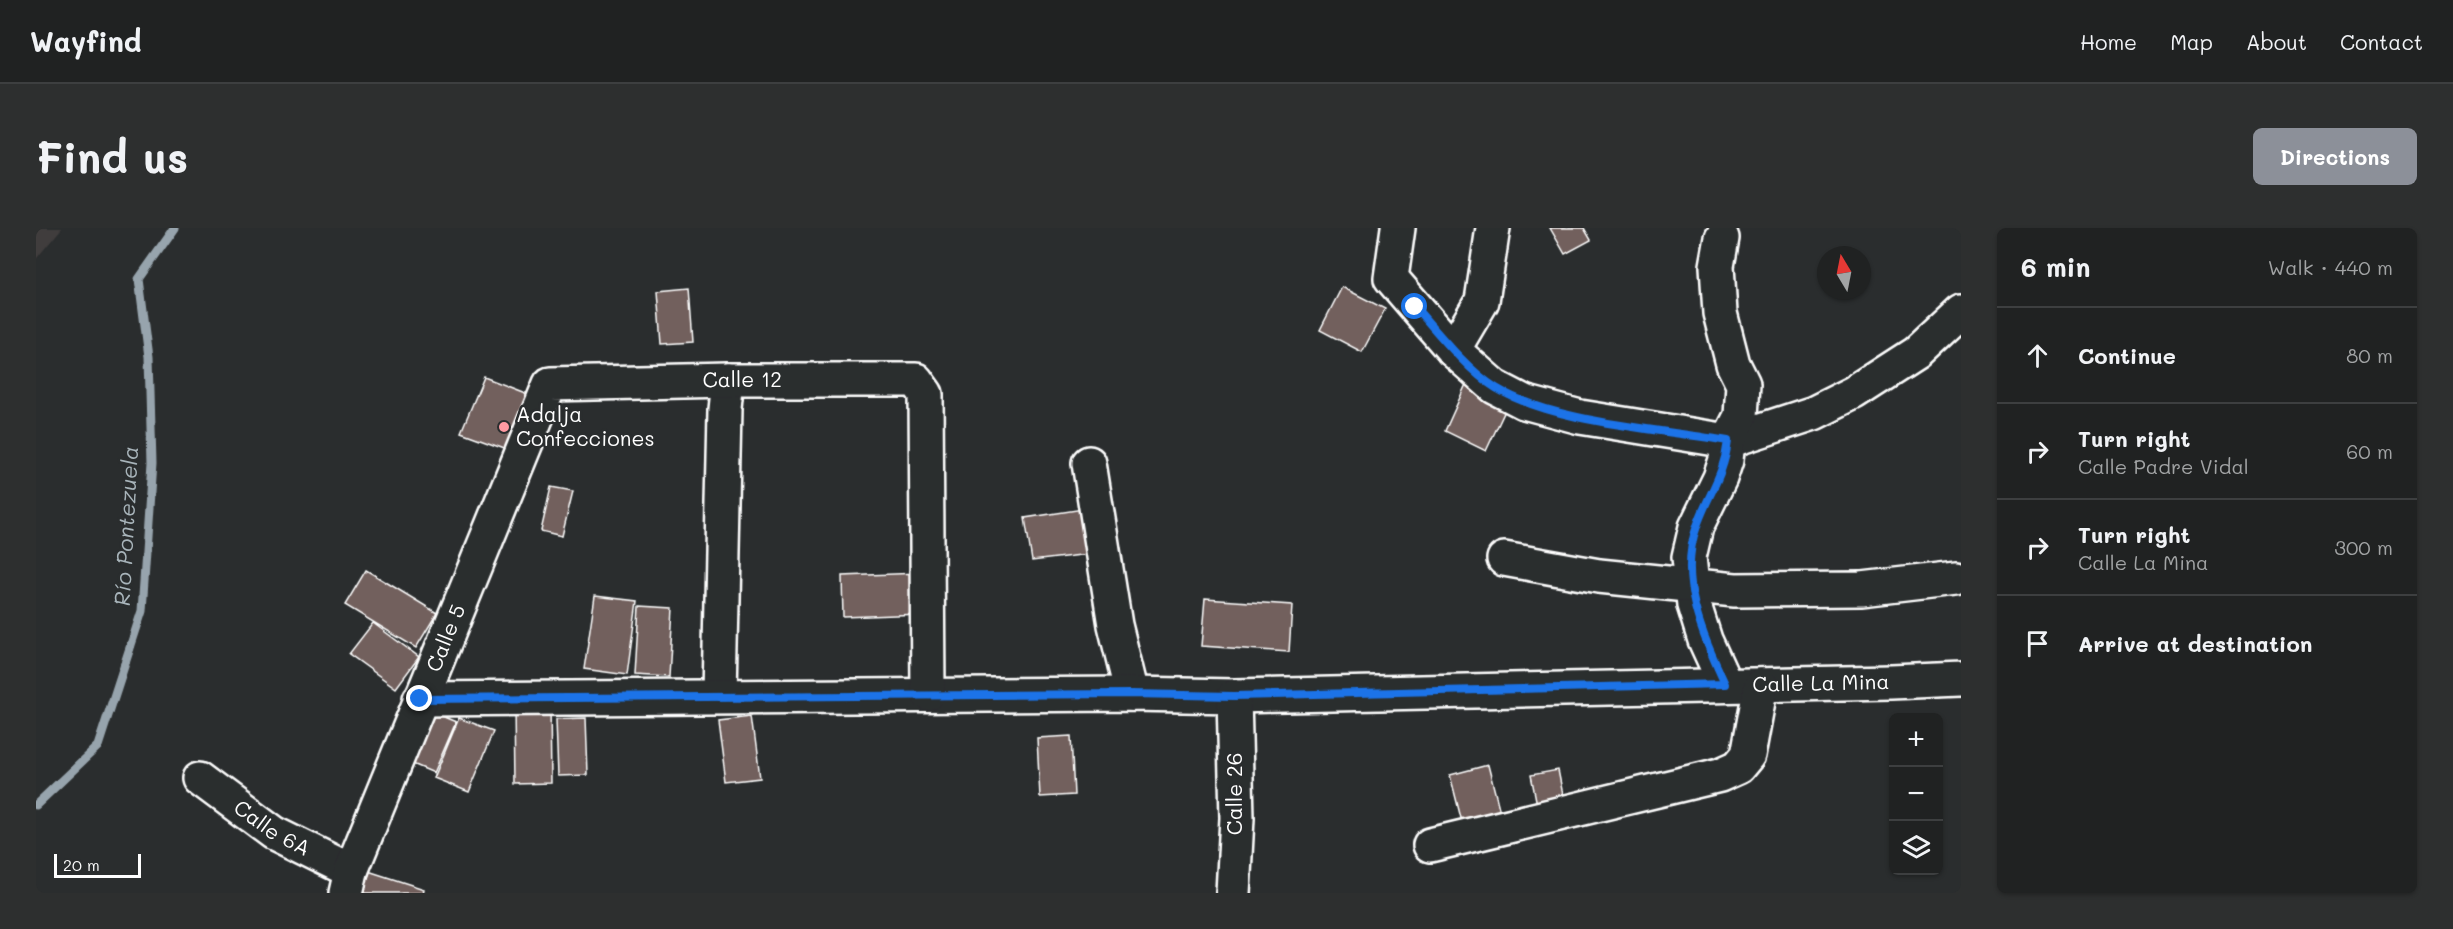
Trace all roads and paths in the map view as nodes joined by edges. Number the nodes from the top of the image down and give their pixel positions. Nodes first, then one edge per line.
1 (1398, 228) edge
2 (1493, 228) edge
3 (1722, 238) dead end
4 (1961, 311) edge
5 (1453, 350) junction
6 (728, 380) junction
7 (550, 384) joint
8 (1728, 441) junction
9 (1089, 464) dead end
10 (1504, 559) dead end
11 (1956, 578) dead end
12 (1692, 586) junction
13 (1961, 679) edge
14 (1725, 684) junction
15 (1761, 685) junction
16 (928, 694) junction
17 (1132, 694) junction
18 (719, 696) junction
19 (1234, 696) junction
20 (420, 699) junction
21 (200, 778) dead end
22 (1430, 845) dead end
23 (349, 882) edge
24 (1233, 893) edge

1 - 5 street
2 - 5 street
3 - 8 street
4 - 8 street
5 - 8 street
6 - 7 street, Calle 12
6 - 16 street, Calle 12
6 - 18 street
7 - 20 street, Calle 5
8 - 12 street
9 - 17 street
10 - 12 street
11 - 12 street
12 - 14 street
13 - 15 street, Calle La Mina
14 - 15 street, Calle La Mina
14 - 19 street, Calle La Mina
15 - 22 street
16 - 17 street, Calle La Mina
16 - 18 street, Calle La Mina
17 - 19 street, Calle La Mina
18 - 20 street, Calle La Mina
19 - 24 street, Calle 26
20 - 23 street, Calle 5
21 - 23 street, Calle 6A

